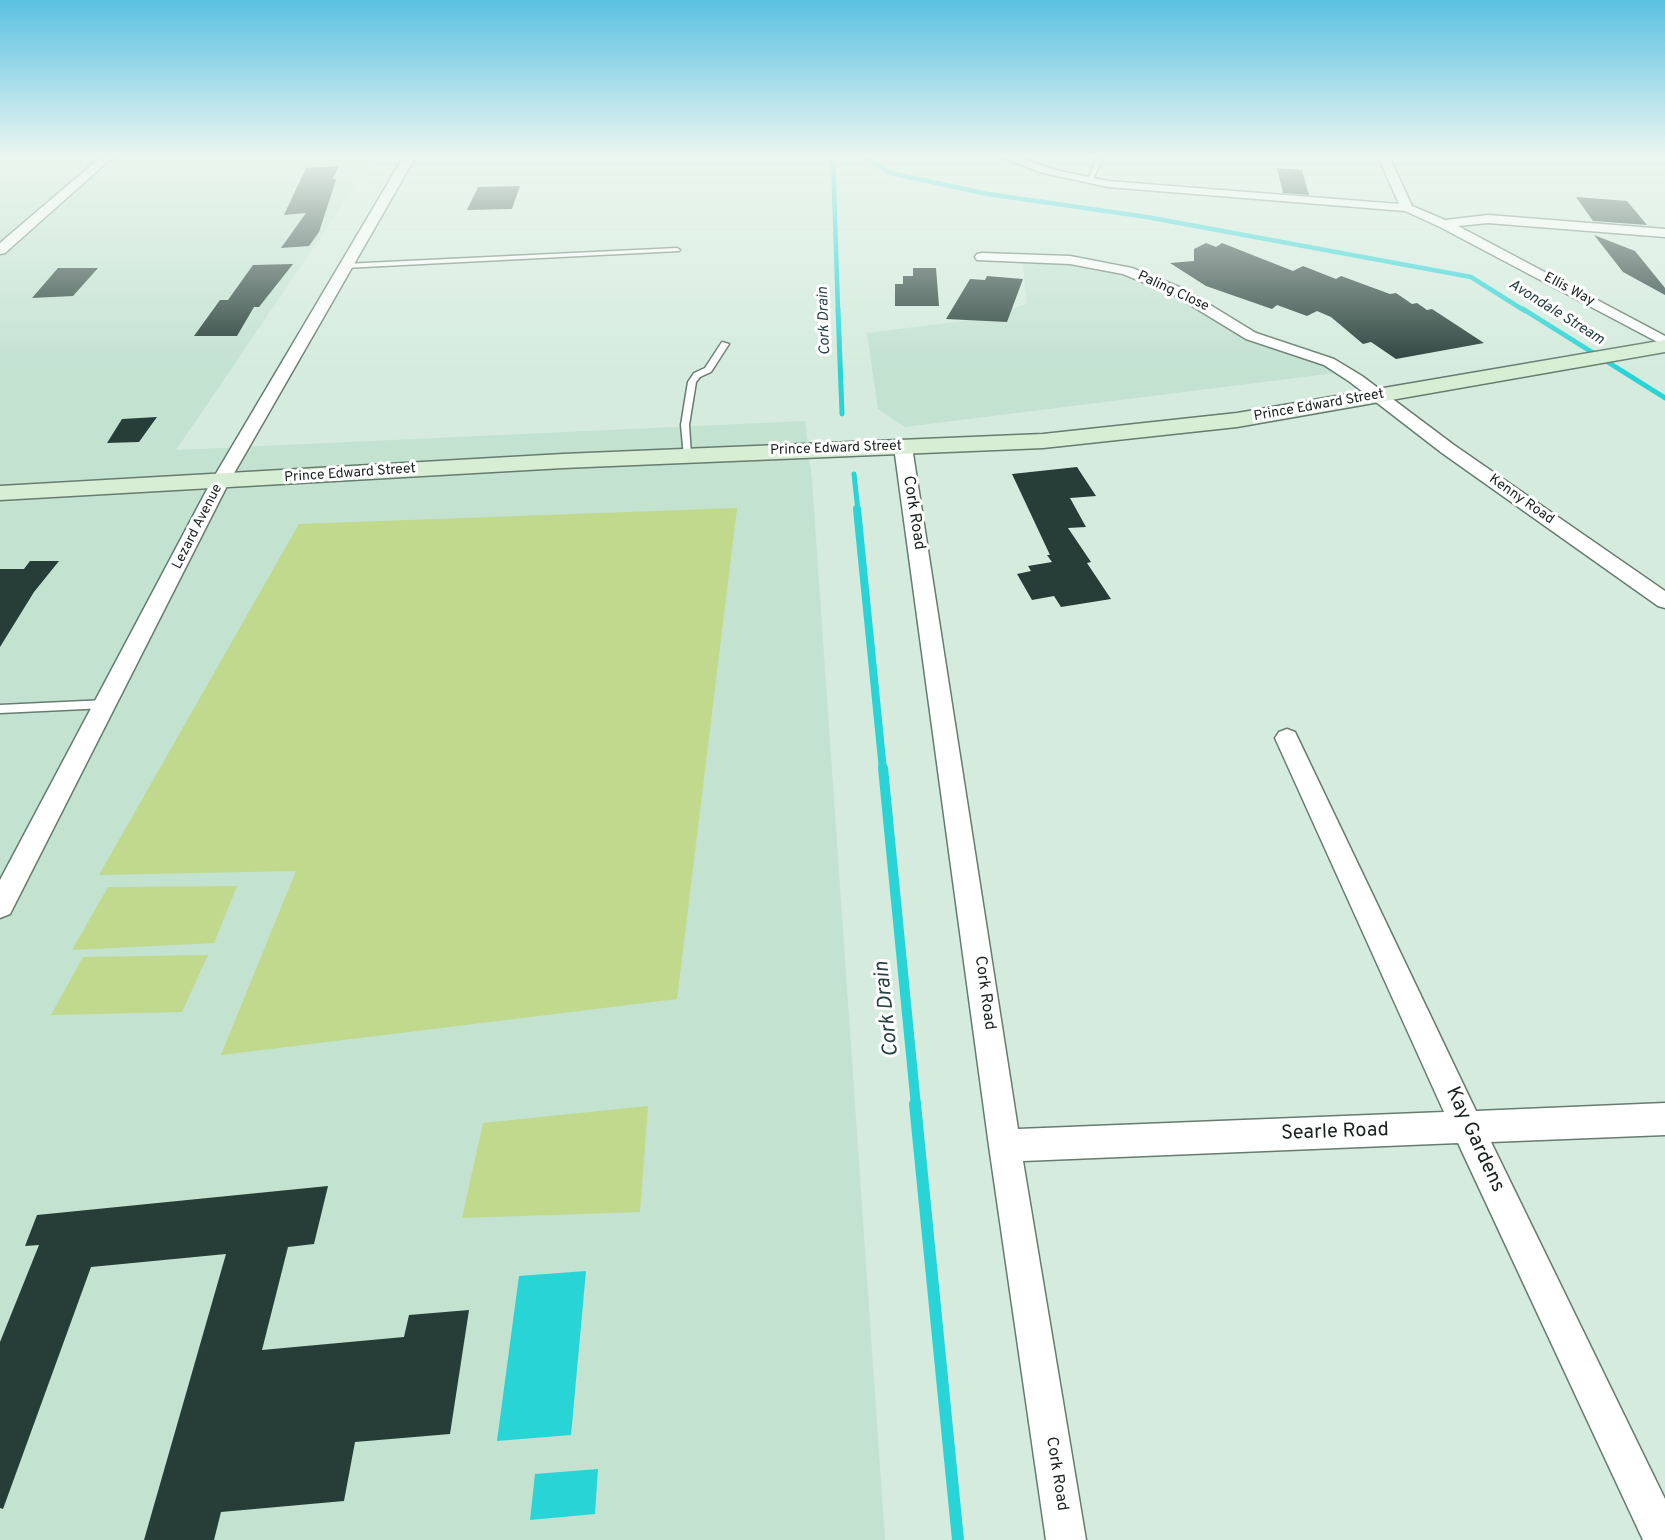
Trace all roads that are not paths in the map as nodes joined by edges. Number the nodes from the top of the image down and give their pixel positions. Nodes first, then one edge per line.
1 (25, 228) edge
2 (367, 228) edge
3 (1451, 228) edge
4 (1607, 228) edge
5 (1665, 233) edge
6 (0, 250) edge
7 (677, 250) dead end
8 (982, 257) dead end
9 (344, 266) junction
10 (725, 344) dead end
11 (1665, 344) edge
12 (1378, 396) junction
13 (903, 447) junction
14 (687, 455) junction
15 (220, 482) junction
16 (0, 493) edge
17 (1665, 601) edge
18 (106, 704) junction
19 (0, 709) edge
20 (1287, 738) dead end
21 (0, 906) edge
22 (1665, 1119) edge
23 (1467, 1127) junction
24 (1005, 1146) junction
25 (1066, 1540) edge
26 (1665, 1540) edge

1 - 6 street
2 - 9 street, Lezard Avenue
3 - 11 street, Ellis Way
4 - 5 street
7 - 9 lane
8 - 12 street, Paling Close
9 - 15 street, Lezard Avenue
10 - 14 lane
11 - 12 main road, Prince Edward Street
12 - 13 main road, Prince Edward Street
12 - 17 street, Kenny Road
13 - 14 main road, Prince Edward Street
13 - 24 street, Cork Road
14 - 15 main road, Prince Edward Street
15 - 16 main road, Prince Edward Street
15 - 18 street, Lezard Avenue
18 - 19 lane
18 - 21 street, Lezard Avenue
20 - 23 street, Kay Gardens
22 - 23 street, Searle Road
23 - 24 street, Searle Road
23 - 26 street, Kay Gardens
24 - 25 street, Cork Road

